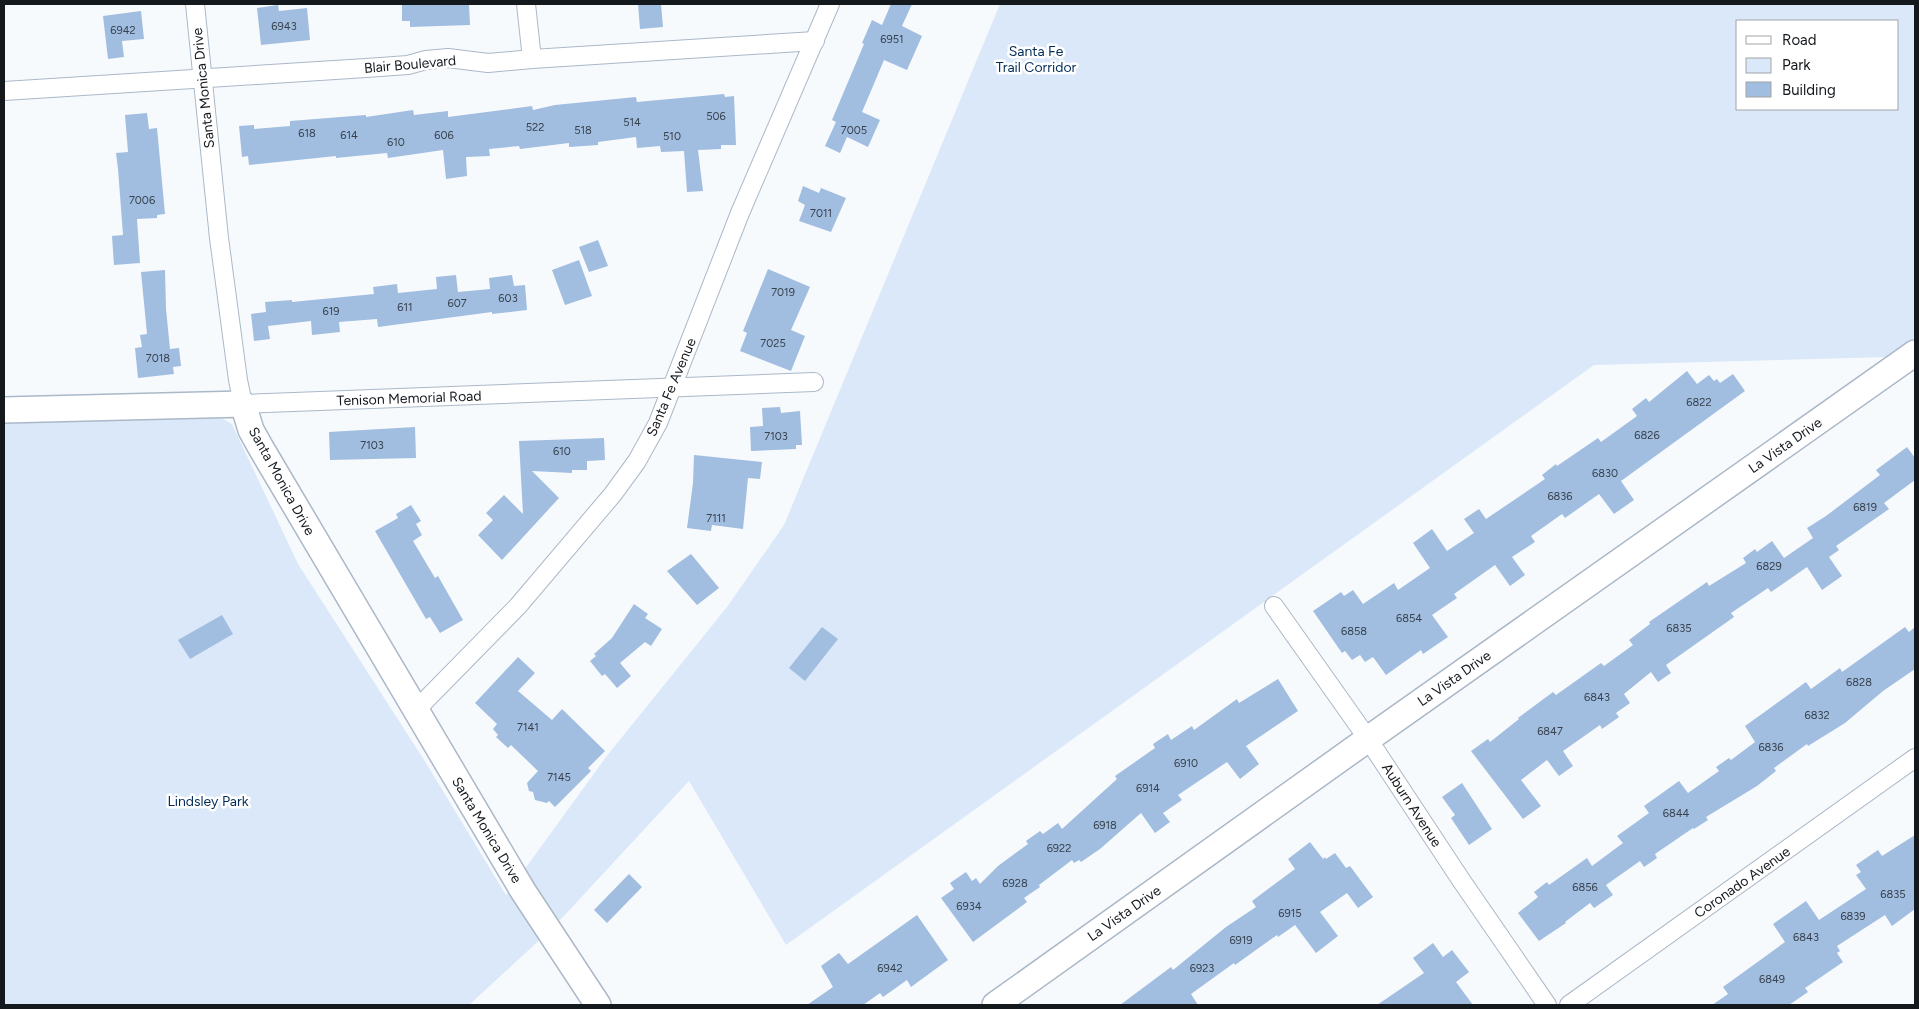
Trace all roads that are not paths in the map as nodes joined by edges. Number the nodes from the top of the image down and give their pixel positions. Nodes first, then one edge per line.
1 (195, 4) edge
2 (526, 4) edge
3 (830, 4) edge
4 (815, 41) junction
5 (532, 59) junction
6 (202, 80) junction
7 (4, 91) edge
8 (1915, 353) edge
9 (814, 382) dead end
10 (672, 388) junction
11 (243, 404) junction
12 (4, 410) edge
13 (1274, 606) dead end
14 (416, 710) junction
15 (1368, 739) junction
16 (1915, 758) edge
17 (598, 1005) edge
18 (995, 1005) edge
19 (1547, 1005) edge
20 (1569, 1005) edge

1 - 6 street, Santa Monica Drive
2 - 5 street
3 - 4 street, Santa Fe Avenue
4 - 5 street, Blair Boulevard
4 - 10 street, Santa Fe Avenue
5 - 6 street, Blair Boulevard
6 - 7 street, Blair Boulevard
6 - 11 street, Santa Monica Drive
8 - 15 street, La Vista Drive
9 - 10 street, Tenison Memorial Road
10 - 11 street, Tenison Memorial Road
10 - 14 street, Santa Fe Avenue
11 - 12 street, Tenison Memorial Road
11 - 14 street, Santa Monica Drive
13 - 15 street, Auburn Avenue
14 - 17 street, Santa Monica Drive
15 - 18 street, La Vista Drive
15 - 19 street, Auburn Avenue
16 - 20 street, Coronado Avenue

